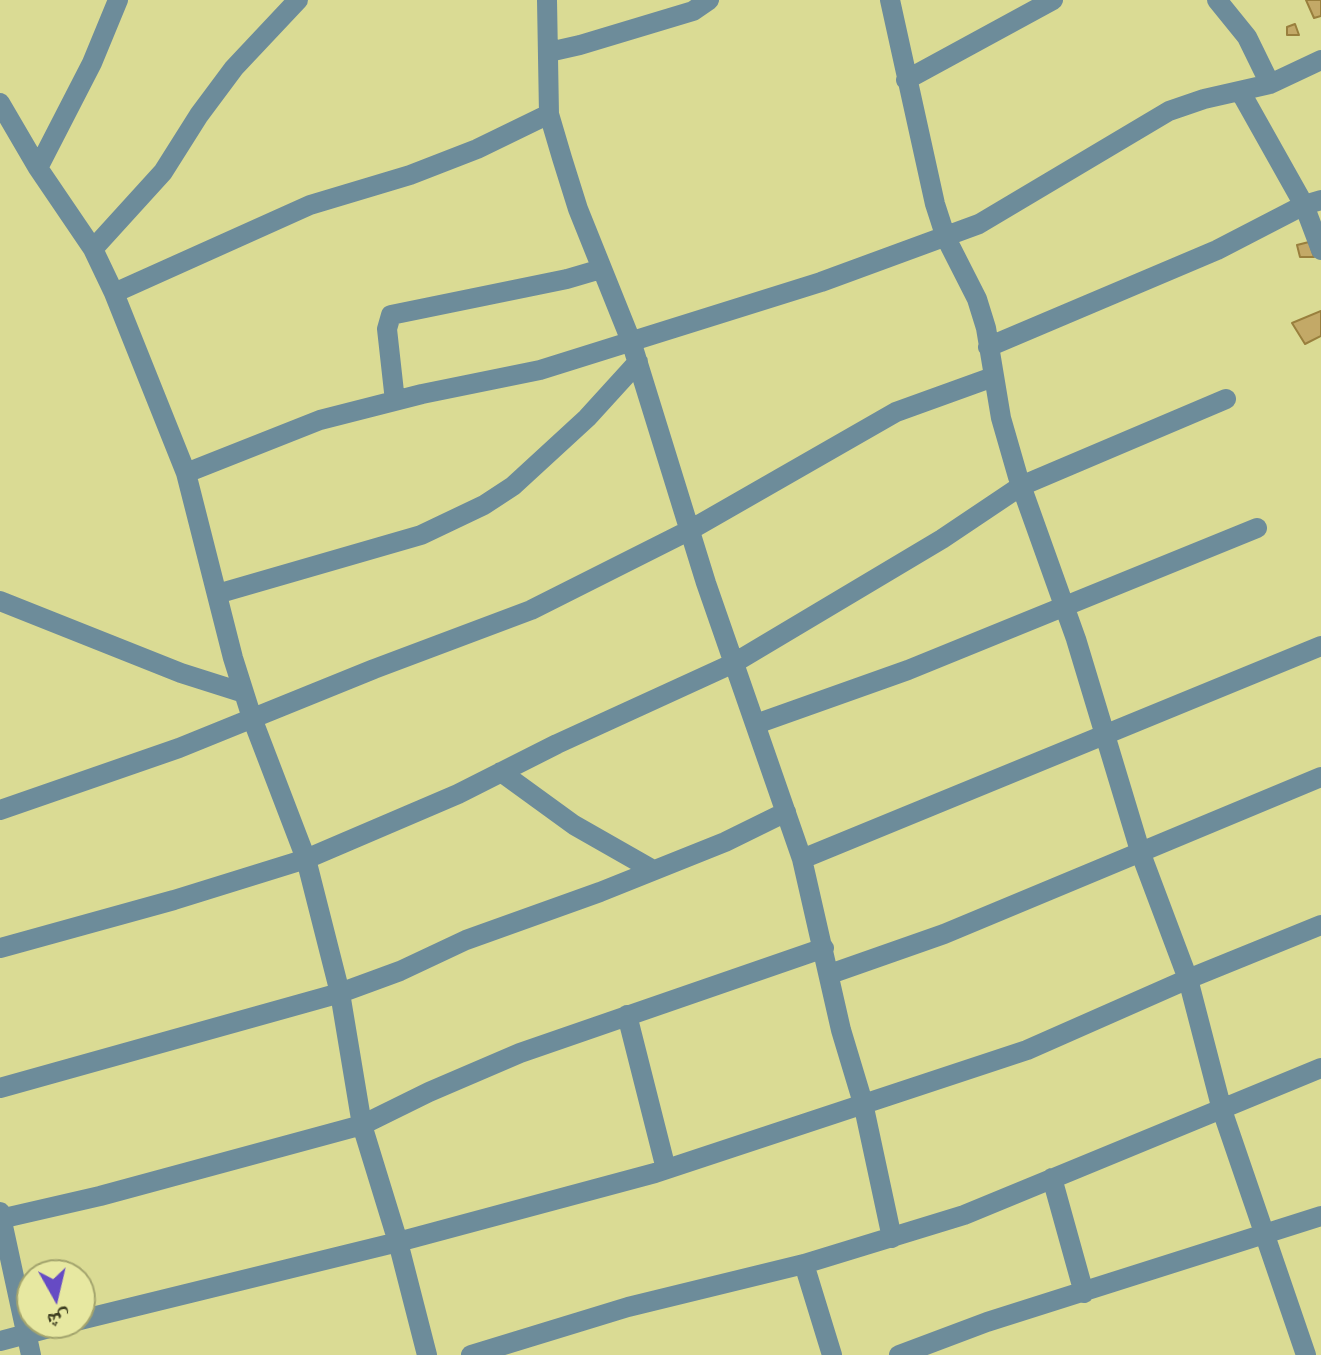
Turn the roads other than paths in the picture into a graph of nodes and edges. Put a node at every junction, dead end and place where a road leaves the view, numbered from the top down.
1 (118, 0) edge
2 (298, 0) edge
3 (547, 0) edge
4 (709, 0) edge
5 (890, 0) edge
6 (1053, 0) edge
7 (1217, 0) edge
8 (549, 52) junction
9 (1321, 60) edge
10 (906, 80) junction
11 (1270, 84) junction
12 (1240, 91) junction
13 (0, 103) edge
14 (549, 114) junction
15 (38, 168) junction
16 (1312, 202) edge
17 (946, 238) junction
18 (93, 249) junction
19 (1321, 250) edge
20 (601, 269) junction
21 (114, 293) junction
22 (631, 341) junction
23 (988, 347) junction
24 (638, 362) junction
25 (993, 377) junction
26 (1226, 399) dead end
27 (395, 401) junction
28 (186, 473) junction
29 (1021, 486) junction
30 (1257, 528) dead end
31 (690, 530) junction
32 (217, 594) junction
33 (0, 601) edge
34 (1065, 606) junction
35 (1321, 646) edge
36 (734, 663) junction
37 (244, 693) junction
38 (252, 718) junction
39 (756, 724) junction
40 (1103, 734) junction
41 (501, 772) junction
42 (1321, 777) edge
43 (0, 810) edge
44 (786, 812) junction
45 (1141, 854) junction
46 (306, 859) junction
47 (802, 859) junction
48 (653, 870) junction
49 (1321, 925) edge
50 (0, 948) edge
51 (824, 948) junction
52 (830, 974) junction
53 (1188, 979) junction
54 (340, 993) junction
55 (627, 1015) junction
56 (1321, 1068) edge
57 (0, 1088) edge
58 (863, 1103) junction
59 (1222, 1110) junction
60 (362, 1125) junction
61 (666, 1169) junction
62 (1052, 1178) junction
63 (1, 1216) edge
64 (1321, 1216) edge
65 (1266, 1235) junction
66 (892, 1238) junction
67 (398, 1242) junction
68 (804, 1264) junction
69 (16, 1292) edge
70 (1084, 1293) junction
71 (96, 1316) edge
72 (427, 1355) edge
73 (471, 1355) edge
74 (832, 1355) edge
75 (899, 1355) edge
76 (1306, 1355) edge

1 - 15 street
2 - 18 street
3 - 8 street
4 - 8 street
5 - 10 street
6 - 10 street
7 - 11 street
8 - 14 street
9 - 11 street
10 - 17 street
11 - 12 street
12 - 16 street
12 - 17 street
13 - 15 street
14 - 20 street
14 - 21 street
15 - 18 street
16 - 19 street
16 - 23 street
17 - 22 street
17 - 23 street
18 - 21 street
20 - 22 street
20 - 27 street
21 - 28 street
22 - 24 street
22 - 27 street
23 - 25 street
24 - 31 street
24 - 32 street
25 - 29 street
25 - 31 street
26 - 29 street
27 - 28 street
28 - 32 street
29 - 34 street
29 - 36 street
30 - 34 street
31 - 36 street
31 - 38 street
32 - 37 street
33 - 37 street
34 - 39 street
34 - 40 street
35 - 40 street
36 - 39 street
36 - 41 street
37 - 38 street
38 - 43 street
38 - 46 street
39 - 44 street
40 - 45 street
40 - 47 street
41 - 46 street
41 - 48 street
42 - 45 street
44 - 47 street
44 - 48 street
45 - 52 street
45 - 53 street
46 - 50 street
46 - 54 street
47 - 51 street
48 - 54 street
49 - 53 street
51 - 52 street
51 - 55 street
52 - 58 street
53 - 58 street
53 - 59 street
54 - 57 street
54 - 60 street
55 - 60 street
55 - 61 street
56 - 59 street
58 - 61 street
58 - 66 street
59 - 62 street
59 - 65 street
60 - 63 street
60 - 67 street
61 - 67 street
62 - 66 street
62 - 70 street
63 - 69 street
64 - 65 street
65 - 70 street
65 - 76 street
66 - 68 street
67 - 71 street
67 - 72 street
68 - 73 street
68 - 74 street
70 - 75 street

